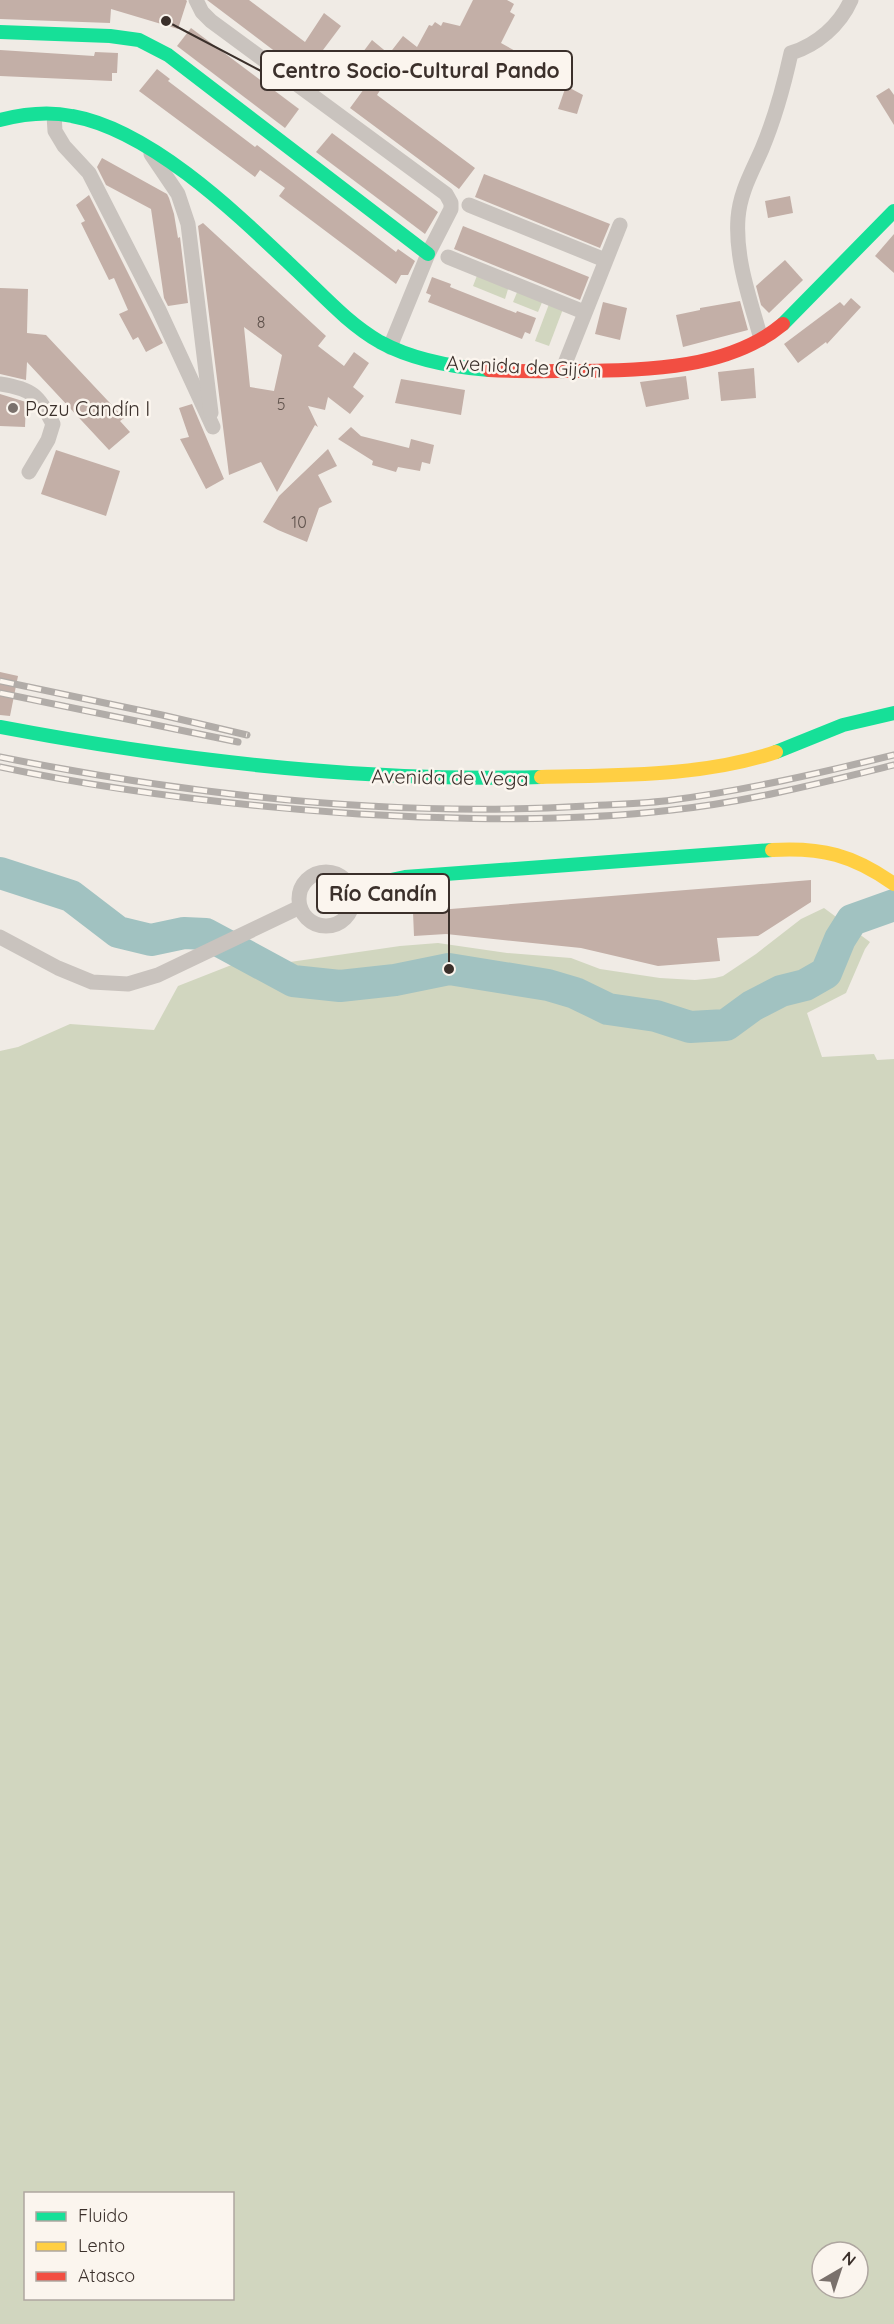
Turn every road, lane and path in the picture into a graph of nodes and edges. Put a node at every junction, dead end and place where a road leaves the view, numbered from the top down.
1 (196, 0) edge
2 (851, 0) edge
3 (0, 32) edge
4 (54, 115) junction
5 (0, 120) edge
6 (147, 148) junction
7 (469, 205) dead end
8 (894, 211) edge
9 (620, 225) dead end
10 (428, 254) junction
11 (448, 257) dead end
12 (605, 260) junction
13 (584, 312) junction
14 (761, 339) junction
15 (390, 347) junction
16 (562, 371) junction
17 (0, 384) edge
18 (29, 472) dead end
19 (894, 713) edge
20 (0, 727) edge
21 (894, 884) edge
22 (352, 892) junction
23 (300, 908) junction
24 (0, 937) edge

1 - 10 street
2 - 14 street
3 - 10 street
4 - 5 street, Avenida de Gijón
4 - 6 street, Avenida de Gijón
4 - 6 street
6 - 15 street, Avenida de Gijón
7 - 12 street
8 - 14 street, Avenida de Gijón
9 - 12 street
10 - 15 street
11 - 13 street
12 - 13 street
13 - 16 street
14 - 16 street, Avenida de Gijón
15 - 16 street, Avenida de Gijón
17 - 18 street
19 - 20 street, Avenida de Vega
21 - 22 street
22 - 23 street
22 - 23 street
23 - 24 street

